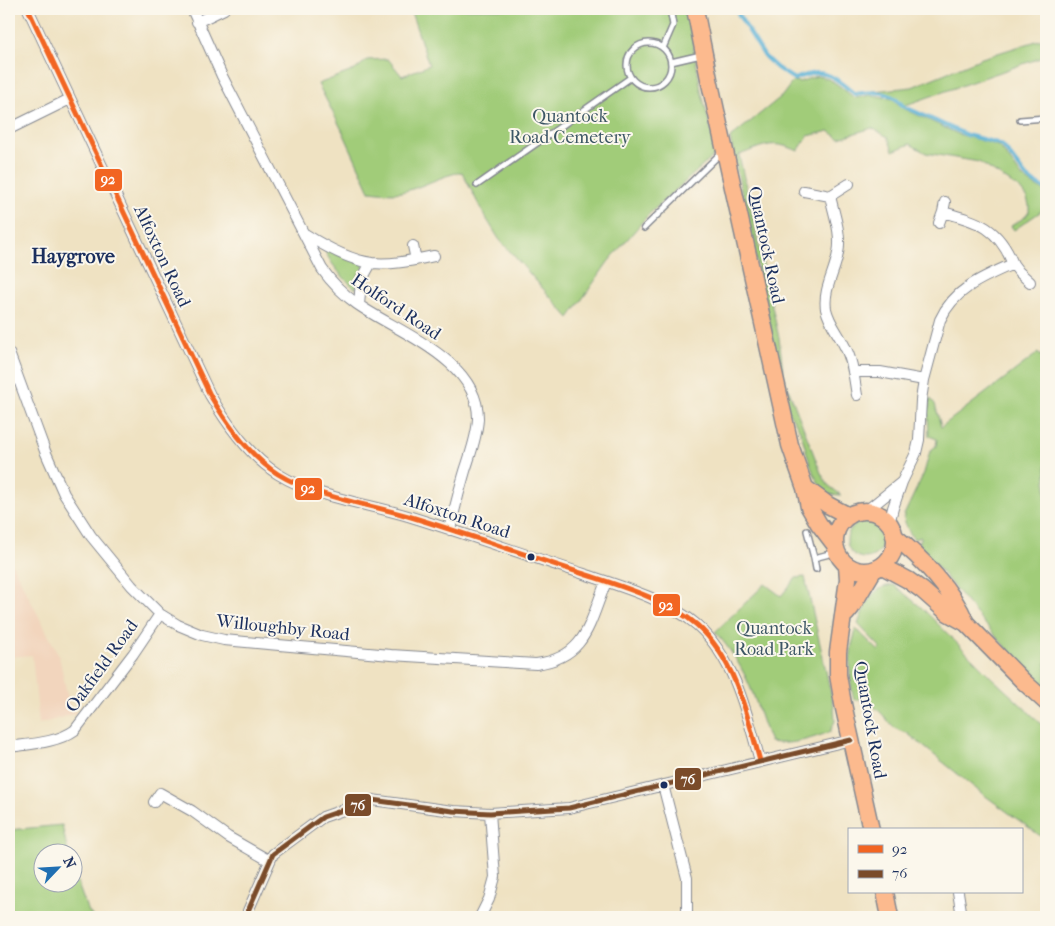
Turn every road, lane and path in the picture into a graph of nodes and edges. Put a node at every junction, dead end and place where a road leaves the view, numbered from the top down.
1 (28, 9) edge
2 (192, 9) edge
3 (224, 9) edge
4 (670, 9) edge
5 (695, 9) edge
6 (196, 22) junction
7 (663, 48) junction
8 (704, 54) junction
9 (671, 62) junction
10 (630, 78) junction
11 (70, 98) junction
12 (1046, 118) edge
13 (1020, 120) dead end
14 (9, 129) edge
15 (725, 149) junction
16 (850, 184) dead end
17 (477, 186) dead end
18 (804, 191) dead end
19 (830, 196) junction
20 (943, 212) dead end
21 (644, 228) dead end
22 (304, 233) junction
23 (413, 246) dead end
24 (434, 256) dead end
25 (416, 260) junction
26 (371, 263) junction
27 (1013, 264) junction
28 (1030, 282) dead end
29 (359, 305) junction
30 (9, 353) edge
31 (853, 372) junction
32 (924, 380) junction
33 (856, 395) dead end
34 (902, 482) junction
35 (806, 488) junction
36 (866, 511) junction
37 (849, 516) junction
38 (450, 530) junction
39 (892, 530) junction
40 (807, 531) dead end
41 (836, 548) junction
42 (814, 558) junction
43 (847, 565) junction
44 (816, 569) dead end
45 (877, 569) junction
46 (606, 582) junction
47 (160, 614) junction
48 (844, 616) junction
49 (966, 623) junction
50 (1046, 702) edge
51 (851, 740) junction
52 (9, 747) edge
53 (760, 760) junction
54 (663, 786) junction
55 (154, 802) dead end
56 (490, 813) junction
57 (871, 828) edge
58 (270, 861) junction
59 (885, 894) edge
60 (958, 894) edge
61 (248, 917) edge
62 (480, 917) edge
63 (688, 917) edge
64 (890, 917) edge
65 (962, 917) edge

1 - 11 street, Alfoxton Road
2 - 6 street, Holford Road
3 - 6 street
4 - 7 lane
5 - 8 main road, Quantock Road
6 - 22 street, Holford Road
7 - 9 lane
7 - 10 lane
8 - 9 lane
8 - 15 main road, Quantock Road
9 - 10 lane
10 - 17 lane
11 - 14 street
11 - 38 street, Alfoxton Road
12 - 13 lane
15 - 21 lane
15 - 35 main road, Quantock Road
16 - 19 street
18 - 19 street
19 - 31 street
20 - 27 street
22 - 26 street
22 - 29 street, Holford Road
23 - 25 street
24 - 25 street
25 - 26 street
26 - 29 street
27 - 28 street
27 - 32 street
29 - 38 street, Holford Road
30 - 47 street, Willoughby Road
31 - 32 street
31 - 33 street
32 - 34 street
34 - 36 street
34 - 39 street
35 - 37 main road
35 - 41 main road, Quantock Road
36 - 37 main road
36 - 39 main road
37 - 41 main road
38 - 46 street, Alfoxton Road
39 - 45 main road
39 - 49 main road
40 - 42 lane
41 - 42 lane
41 - 43 main road
42 - 44 lane
43 - 45 main road
43 - 48 main road, Quantock Road
45 - 48 main road, Quantock Road
45 - 49 main road
46 - 47 street, Willoughby Road
46 - 53 street, Alfoxton Road
47 - 52 street, Oakfield Road
48 - 51 main road, Quantock Road
49 - 50 main road
51 - 53 street
51 - 57 main road, Quantock Road
53 - 54 street
54 - 56 street
54 - 63 street
55 - 58 street
56 - 58 street
56 - 62 street
58 - 61 street
59 - 64 main road
60 - 65 street

